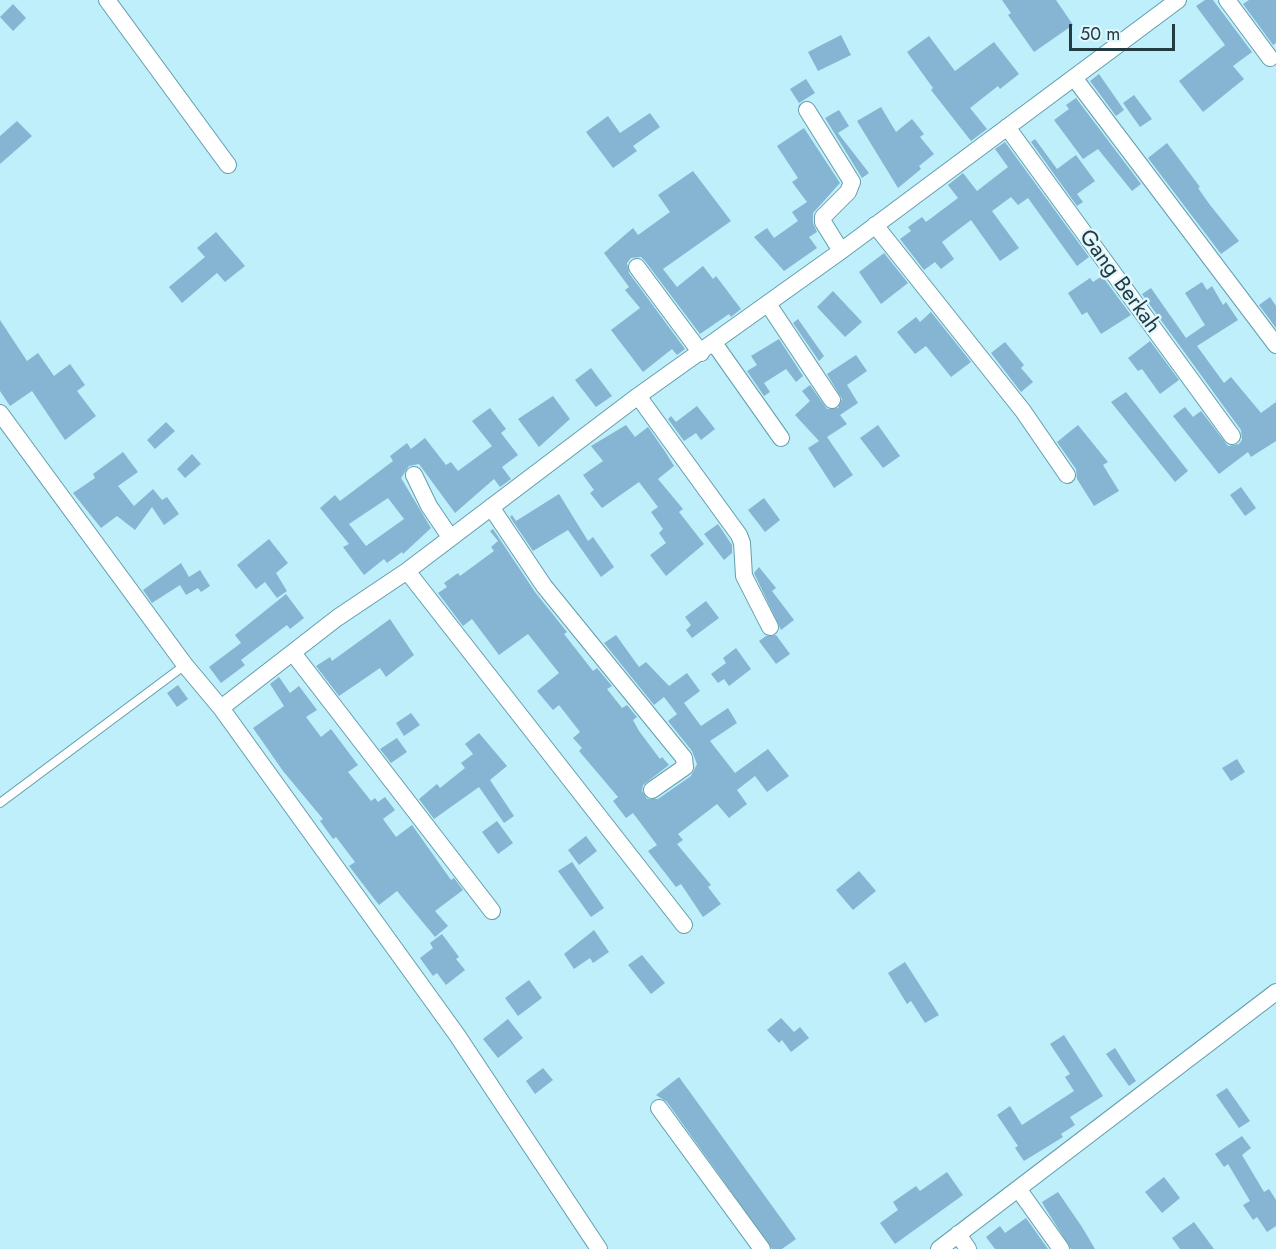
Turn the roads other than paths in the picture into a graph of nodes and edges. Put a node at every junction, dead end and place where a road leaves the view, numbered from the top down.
1 (107, 0) edge
2 (1227, 0) edge
3 (1176, 1) edge
4 (1270, 58) dead end
5 (1075, 79) junction
6 (807, 110) dead end
7 (1007, 127) junction
8 (228, 165) dead end
9 (875, 225) junction
10 (842, 251) junction
11 (637, 267) dead end
12 (768, 304) junction
13 (1276, 345) edge
14 (707, 348) junction
15 (638, 396) junction
16 (832, 400) dead end
17 (0, 413) edge
18 (1232, 436) dead end
19 (781, 438) dead end
20 (414, 475) dead end
21 (1067, 475) dead end
22 (491, 507) junction
23 (450, 537) junction
24 (407, 571) junction
25 (770, 627) dead end
26 (293, 653) junction
27 (185, 665) junction
28 (221, 708) junction
29 (652, 790) dead end
30 (0, 803) edge
31 (492, 911) dead end
32 (684, 926) dead end
33 (1276, 992) edge
34 (659, 1108) dead end
35 (1019, 1190) junction
36 (958, 1234) junction
37 (598, 1249) edge
38 (762, 1249) edge
39 (939, 1249) edge
40 (968, 1249) edge
41 (1061, 1249) edge

1 - 8 street
2 - 4 street
3 - 5 street
5 - 7 street
5 - 13 street
6 - 10 street
7 - 9 street
7 - 18 street, Gang Berkah
9 - 10 street
9 - 21 street
10 - 12 street
11 - 14 street
12 - 14 street
12 - 16 street
14 - 15 street
14 - 19 street
15 - 22 street
15 - 25 street
17 - 27 street
20 - 23 street
22 - 23 street
22 - 29 street
23 - 24 street
24 - 26 street
24 - 32 street
26 - 28 street
26 - 31 street
27 - 28 street
27 - 30 lane
28 - 37 street
33 - 35 street
34 - 38 street
35 - 36 street
35 - 41 street
36 - 39 street
36 - 40 street

